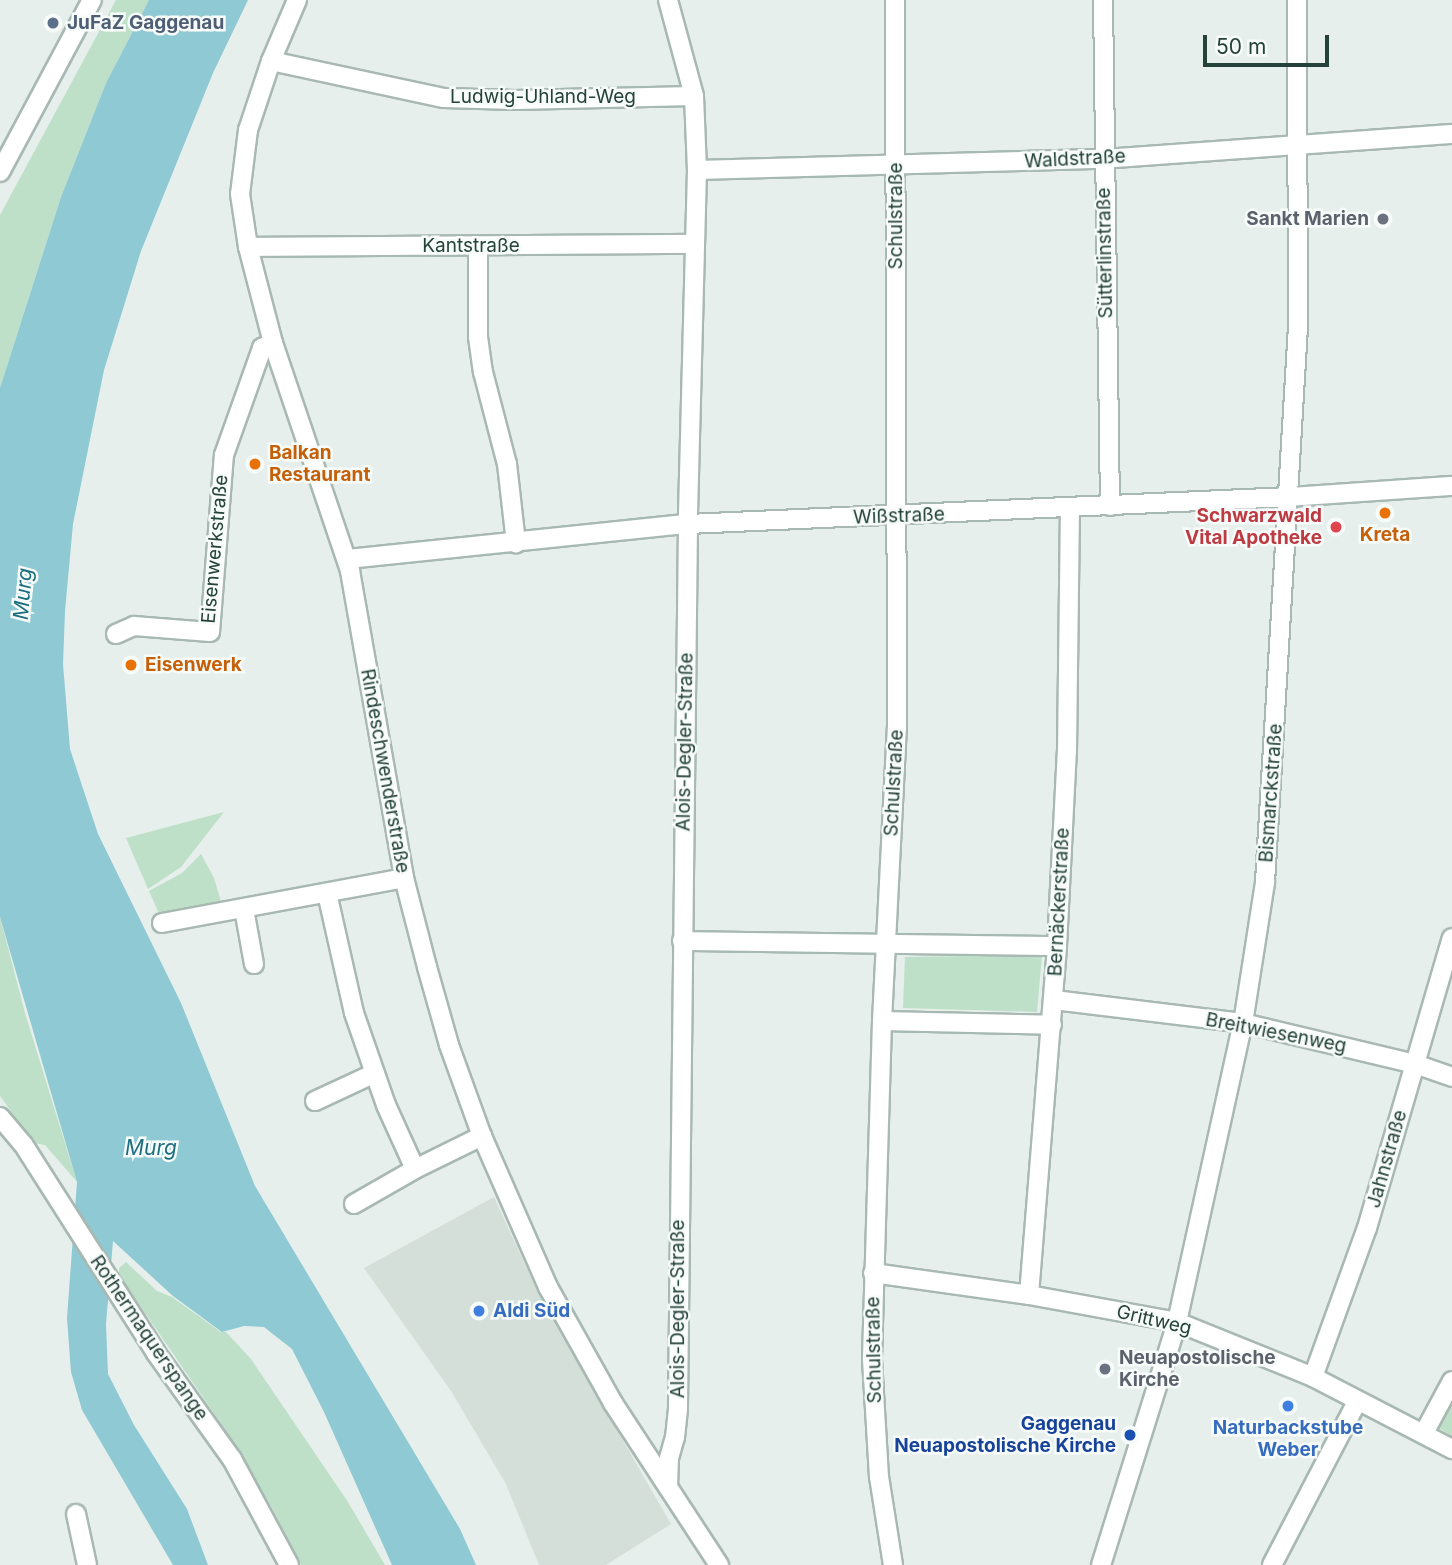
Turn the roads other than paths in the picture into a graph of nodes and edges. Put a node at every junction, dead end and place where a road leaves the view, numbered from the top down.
1 (92, 0) edge
2 (297, 0) edge
3 (667, 0) edge
4 (895, 0) edge
5 (1103, 0) edge
6 (1297, 0) edge
7 (271, 61) junction
8 (694, 96) junction
9 (1452, 134) edge
10 (1300, 144) junction
11 (1103, 159) junction
12 (896, 167) junction
13 (698, 170) junction
14 (0, 172) edge
15 (695, 244) junction
16 (478, 246) junction
17 (248, 247) junction
18 (273, 343) junction
19 (1452, 486) edge
20 (1289, 497) junction
21 (1110, 506) junction
22 (1070, 508) junction
23 (896, 516) junction
24 (688, 524) junction
25 (516, 542) junction
26 (348, 559) junction
27 (116, 634) dead end
28 (404, 878) junction
29 (327, 893) junction
30 (244, 909) junction
31 (162, 923) dead end
32 (1452, 938) edge
33 (682, 941) junction
34 (886, 944) junction
35 (1057, 946) junction
36 (254, 964) dead end
37 (1054, 1000) junction
38 (882, 1021) junction
39 (1243, 1023) junction
40 (1052, 1025) junction
41 (1415, 1064) junction
42 (375, 1073) junction
43 (1452, 1077) edge
44 (316, 1101) dead end
45 (0, 1117) edge
46 (482, 1136) junction
47 (415, 1168) junction
48 (354, 1204) dead end
49 (873, 1273) junction
50 (1029, 1295) junction
51 (1178, 1322) junction
52 (1313, 1377) junction
53 (1452, 1381) edge
54 (1357, 1402) junction
55 (1424, 1433) junction
56 (1452, 1449) edge
57 (668, 1487) junction
58 (76, 1514) dead end
59 (87, 1565) edge
60 (289, 1565) edge
61 (719, 1565) edge
62 (893, 1565) edge
63 (1101, 1565) edge
64 (1272, 1565) edge

1 - 14 street
2 - 7 street, Rindeschwenderstraße
3 - 8 street, Alois-Degler-Straße
4 - 12 street, Schulstraße
5 - 11 street, Sütterlinstraße
6 - 10 street, Bismarckstraße
7 - 8 street, Ludwig-Uhland-Weg
7 - 17 street, Rindeschwenderstraße
8 - 13 street, Alois-Degler-Straße
9 - 10 street, Waldstraße
10 - 11 street, Waldstraße
10 - 20 street, Bismarckstraße
11 - 12 street, Waldstraße
11 - 21 street, Sütterlinstraße
12 - 13 street, Waldstraße
12 - 23 street, Schulstraße
13 - 15 street, Alois-Degler-Straße
15 - 16 street, Kantstraße
15 - 24 street, Alois-Degler-Straße
16 - 17 street, Kantstraße
16 - 25 street
17 - 18 street, Rindeschwenderstraße
18 - 26 street, Rindeschwenderstraße
18 - 27 street, Eisenwerkstraße
19 - 20 street, Wißstraße
20 - 21 street, Wißstraße
20 - 39 street, Bismarckstraße
21 - 22 street, Wißstraße
22 - 23 street, Wißstraße
22 - 35 street, Bernäckerstraße
23 - 24 street, Wißstraße
23 - 34 street, Schulstraße
24 - 25 street, Wißstraße
24 - 33 street, Alois-Degler-Straße
25 - 26 street, Wißstraße
26 - 28 street, Rindeschwenderstraße
28 - 29 street
28 - 46 street, Rindeschwenderstraße
29 - 30 street
29 - 42 street
30 - 31 street
30 - 36 street
32 - 41 street, Jahnstraße
33 - 34 street
33 - 57 street, Alois-Degler-Straße
34 - 35 street
34 - 38 street, Schulstraße
35 - 37 street, Bernäckerstraße
37 - 39 street, Breitwiesenweg
37 - 40 street, Bernäckerstraße
38 - 40 street
38 - 49 street, Schulstraße
39 - 41 street, Breitwiesenweg
39 - 51 street, Bismarckstraße
40 - 50 street, Bernäckerstraße
41 - 43 street, Breitwiesenweg
41 - 52 street, Jahnstraße
42 - 44 street
42 - 47 street
45 - 60 street, Rothermaquerspange
46 - 47 street
46 - 57 street, Rindeschwenderstraße
47 - 48 street
49 - 50 street, Grittweg
49 - 62 street, Schulstraße
50 - 51 street, Grittweg
51 - 52 street, Grittweg
51 - 63 street, Bismarckstraße
52 - 54 street, Grittweg
53 - 55 street
54 - 55 street, Grittweg
54 - 64 street
55 - 56 street, Grittweg
57 - 61 street, Rindeschwenderstraße
58 - 59 street

